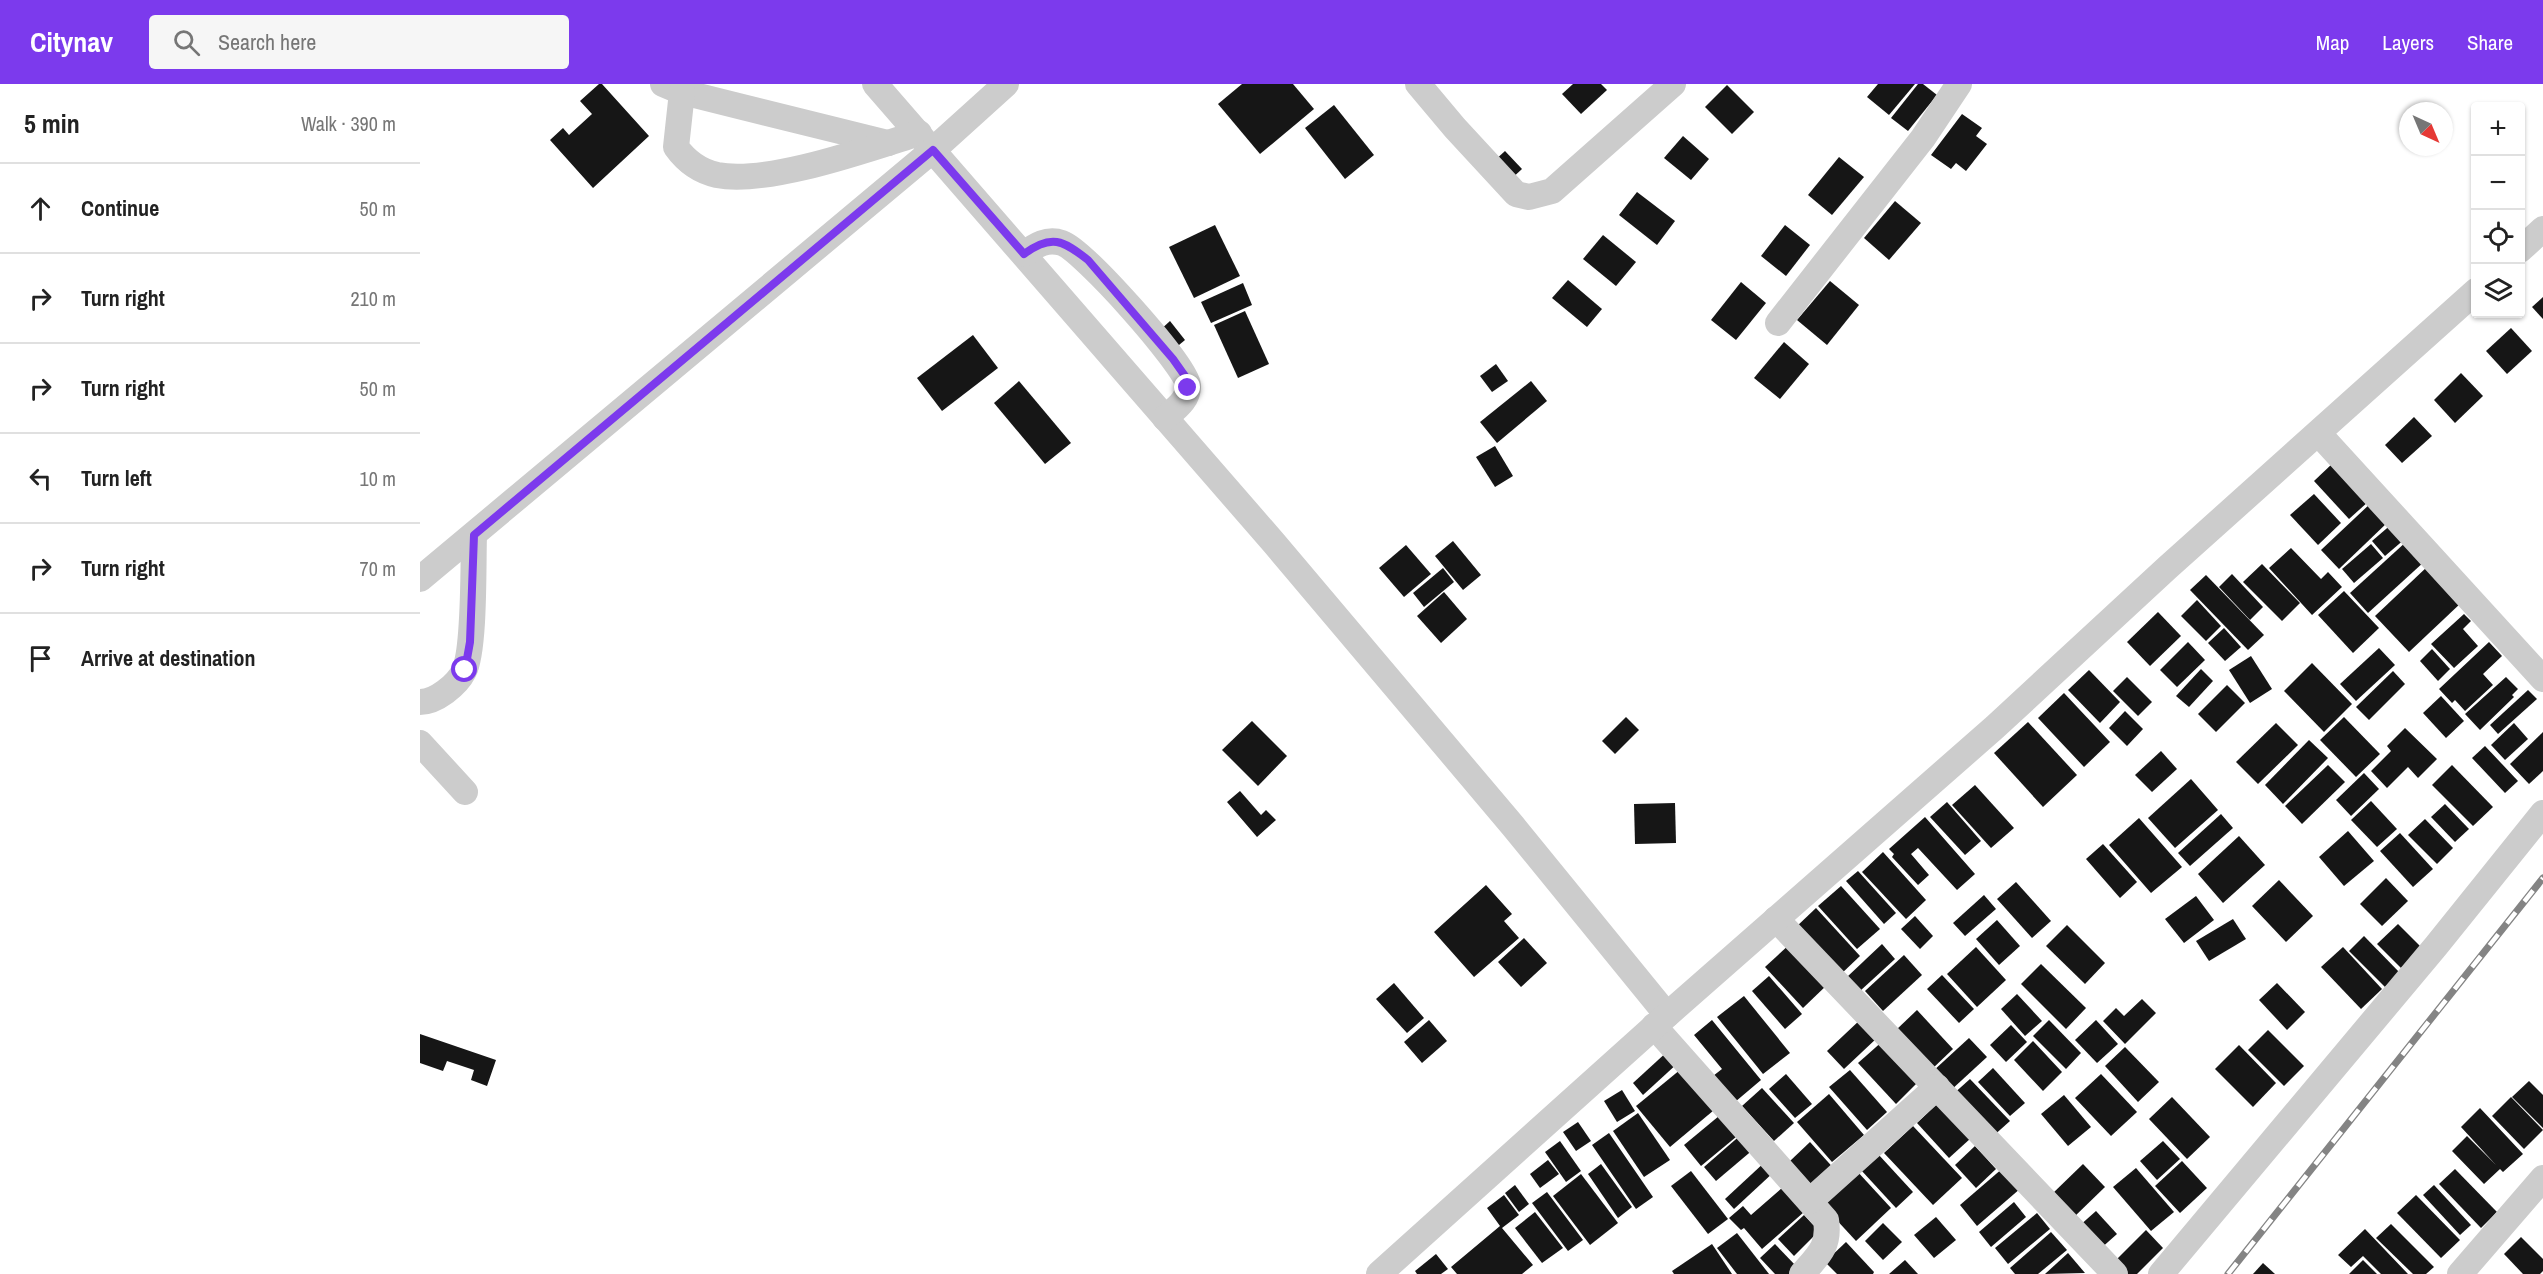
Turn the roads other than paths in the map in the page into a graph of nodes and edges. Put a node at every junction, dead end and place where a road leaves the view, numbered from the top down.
1 (875, 84) edge
2 (1006, 84) edge
3 (1418, 84) edge
4 (1673, 84) edge
5 (1959, 84) edge
6 (672, 88) edge
7 (926, 141) junction
8 (888, 143) junction
9 (2543, 229) edge
10 (2525, 245) edge
11 (1024, 254) junction
12 (2471, 295) edge
13 (1778, 323) dead end
14 (1165, 418) junction
15 (2319, 434) junction
16 (474, 535) junction
17 (420, 579) edge
18 (2543, 679) edge
19 (420, 702) edge
20 (420, 743) edge
21 (465, 792) dead end
22 (2543, 813) edge
23 (1776, 919) junction
24 (1660, 1020) junction
25 (1937, 1087) junction
26 (2543, 1178) edge
27 (1810, 1201) junction
28 (1379, 1274) edge
29 (1802, 1274) edge
30 (2115, 1274) edge
31 (2161, 1274) edge
32 (2460, 1274) edge

1 - 7 street
2 - 7 street
3 - 4 street
5 - 13 street
6 - 8 street
6 - 8 street
7 - 8 street
7 - 11 street
7 - 16 street
9 - 10 street
11 - 14 street
11 - 14 street
12 - 15 street
14 - 24 street
15 - 18 street
15 - 23 street
16 - 17 street
16 - 19 street
20 - 21 street
22 - 31 street
23 - 24 street
23 - 25 street
24 - 27 street
24 - 28 street
25 - 27 street
25 - 30 street
26 - 32 street
27 - 29 street

